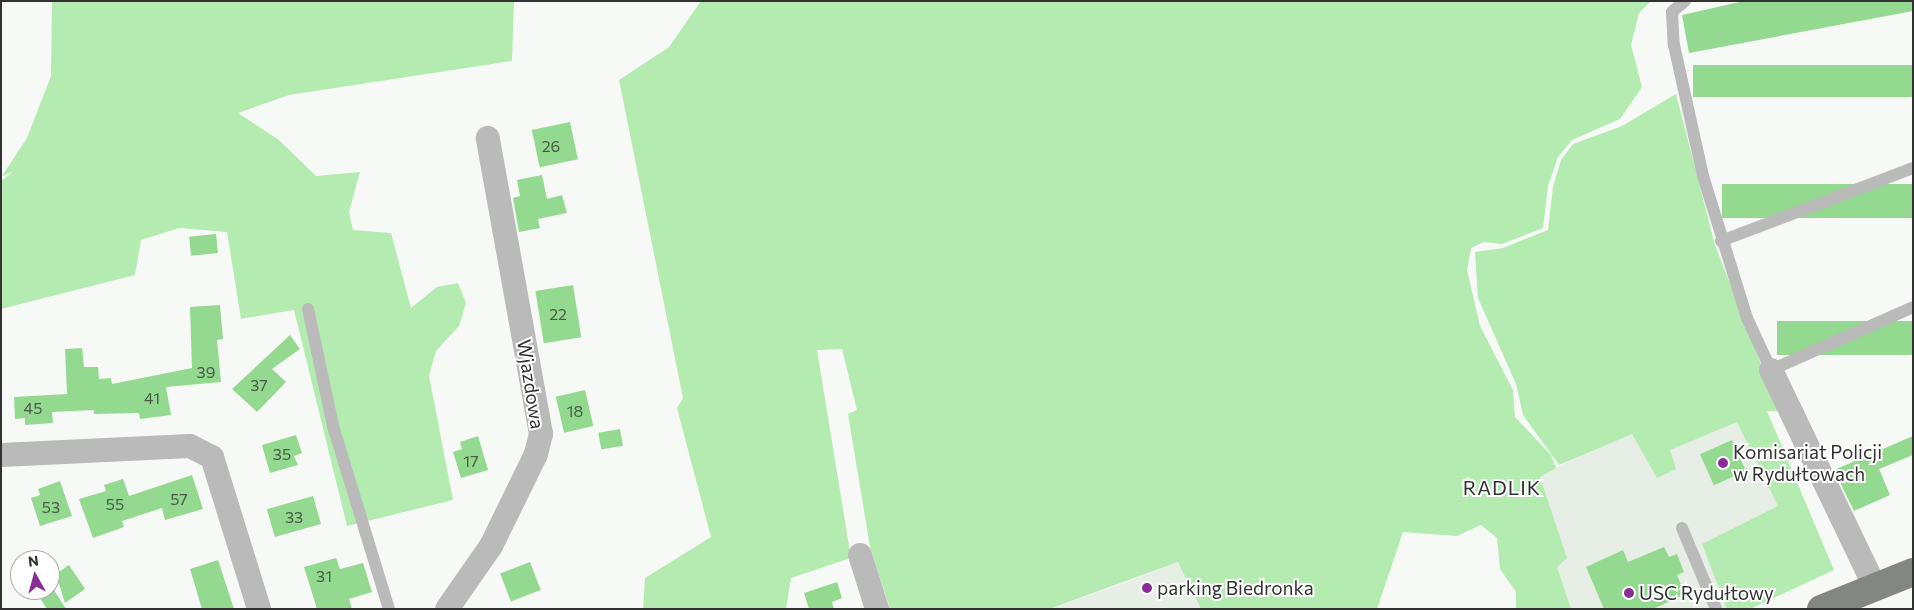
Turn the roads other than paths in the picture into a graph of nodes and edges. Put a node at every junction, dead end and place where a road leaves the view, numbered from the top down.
1 (1685, 1) edge
2 (488, 138) dead end
3 (1913, 168) edge
4 (1721, 241) junction
5 (1913, 307) edge
6 (308, 309) dead end
7 (1771, 370) junction
8 (1, 455) edge
9 (1682, 528) dead end
10 (860, 555) dead end
11 (1913, 572) edge
12 (1875, 587) junction
13 (259, 609) edge
14 (389, 609) edge
15 (447, 609) edge
16 (877, 609) edge
17 (1716, 609) edge
18 (1821, 609) edge

1 - 4 lane
2 - 15 street, Wjazdowa
3 - 4 lane
4 - 7 lane
5 - 7 lane
6 - 14 lane
7 - 12 street
8 - 13 street
9 - 17 lane
10 - 16 street
11 - 12 main road
12 - 18 main road

